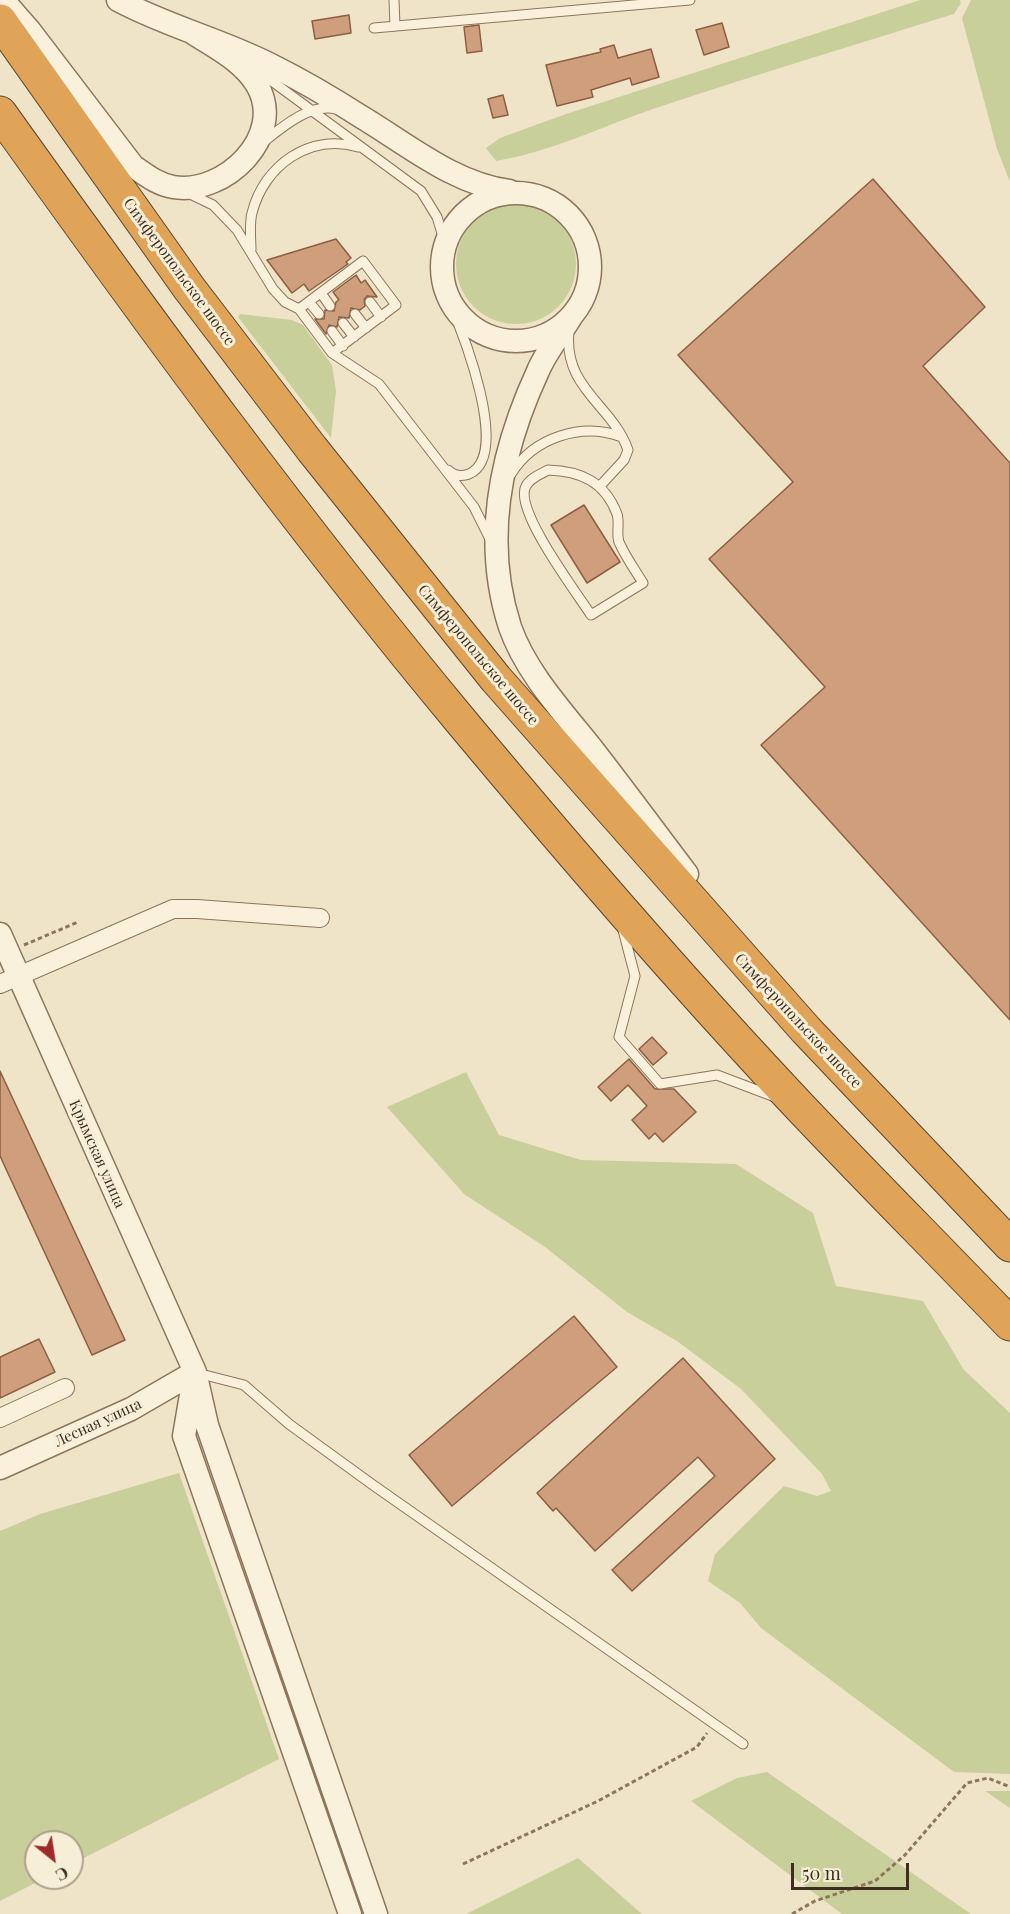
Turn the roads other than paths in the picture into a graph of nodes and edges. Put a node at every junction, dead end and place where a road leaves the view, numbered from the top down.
1 (3, 0) edge
2 (118, 0) edge
3 (394, 0) edge
4 (556, 0) edge
5 (690, 0) edge
6 (558, 11) junction
7 (0, 21) edge
8 (395, 26) junction
9 (374, 28) dead end
10 (194, 33) junction
11 (242, 65) junction
12 (311, 111) junction
13 (0, 113) edge
14 (359, 115) junction
15 (255, 149) junction
16 (366, 150) junction
17 (174, 187) junction
18 (517, 192) junction
19 (445, 243) junction
20 (252, 253) junction
21 (321, 293) junction
22 (449, 301) junction
23 (309, 302) junction
24 (370, 302) dead end
25 (330, 306) dead end
26 (299, 309) junction
27 (355, 314) dead end
28 (319, 315) dead end
29 (381, 317) junction
30 (571, 317) junction
31 (343, 323) dead end
32 (366, 328) junction
33 (332, 331) dead end
34 (354, 337) junction
35 (343, 346) junction
36 (332, 353) junction
37 (624, 438) junction
38 (444, 467) junction
39 (600, 486) junction
40 (499, 493) junction
41 (496, 552) junction
42 (607, 892) junction
43 (321, 918) dead end
44 (4, 943) edge
45 (9, 980) edge
46 (806, 1030) junction
47 (799, 1106) junction
48 (1010, 1245) edge
49 (1010, 1324) edge
50 (195, 1372) junction
51 (65, 1388) dead end
52 (0, 1419) edge
53 (0, 1468) edge
54 (743, 1744) dead end
55 (350, 1914) edge
56 (376, 1914) edge

1 - 17 street
2 - 10 street
3 - 8 lane
4 - 6 lane
5 - 6 lane
6 - 8 lane
7 - 46 highway, Симферопольское шоссе
8 - 9 lane
10 - 11 street
10 - 14 street
11 - 12 lane
11 - 15 street
12 - 14 lane
12 - 15 lane
12 - 16 lane
13 - 42 highway
14 - 18 street
15 - 17 street
16 - 19 lane
16 - 20 lane
17 - 20 lane
18 - 19 street
18 - 30 street
19 - 22 street
20 - 26 lane
21 - 23 lane
21 - 25 lane
21 - 29 lane
22 - 30 street
22 - 38 lane
23 - 26 lane
23 - 28 lane
24 - 29 lane
26 - 36 lane
27 - 32 lane
29 - 32 lane
30 - 37 lane
30 - 40 street
31 - 34 lane
32 - 34 lane
33 - 35 lane
34 - 35 lane
35 - 36 lane
36 - 38 lane
37 - 39 lane
37 - 40 lane
38 - 41 lane
39 - 39 lane
40 - 41 street
41 - 46 street
42 - 47 highway
42 - 47 lane
43 - 45 street
44 - 45 street, Крымская улица
45 - 50 street, Крымская улица
46 - 48 highway, Симферопольское шоссе
47 - 49 highway
50 - 53 street, Лесная улица
50 - 54 lane
50 - 55 street
50 - 56 street, Крымская улица
51 - 52 street

